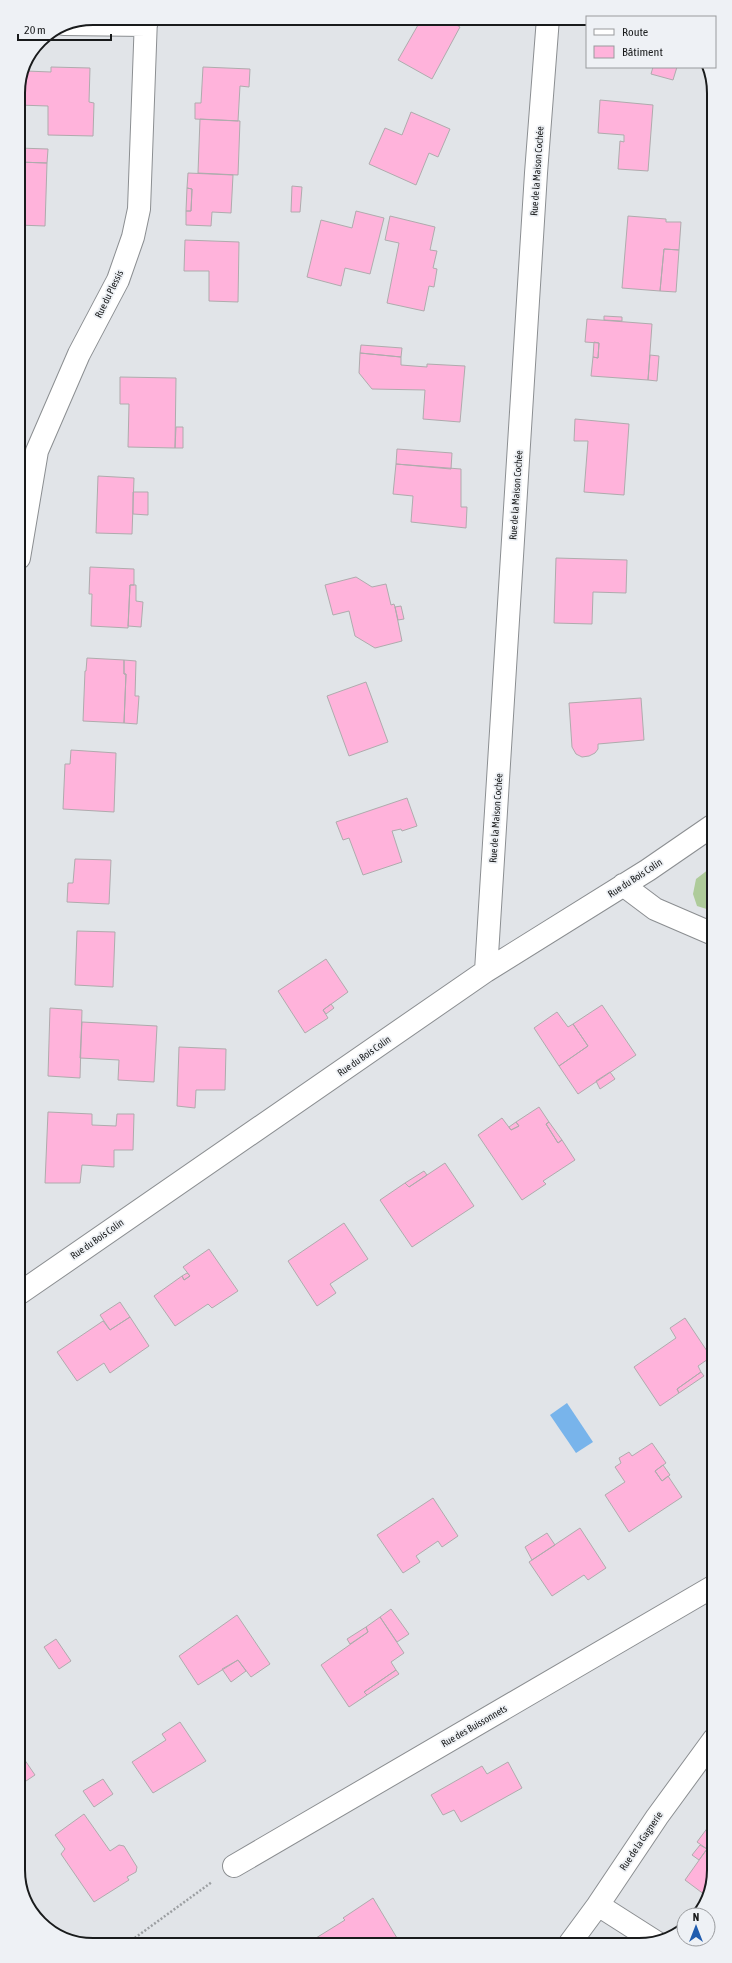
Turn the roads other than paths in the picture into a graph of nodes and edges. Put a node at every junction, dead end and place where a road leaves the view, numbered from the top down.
1 (146, 25) edge
2 (547, 25) edge
3 (25, 522) edge
4 (707, 829) edge
5 (623, 885) junction
6 (707, 931) edge
7 (486, 971) junction
8 (25, 1289) edge
9 (707, 1590) edge
10 (707, 1748) edge
11 (234, 1866) road end
12 (598, 1906) junction
13 (648, 1937) edge
14 (574, 1938) edge

1 - 3 street, Rue du Plessis
2 - 7 street, Rue de la Maison Cochée
4 - 5 street, Rue du Bois Colin
5 - 6 street
5 - 7 street, Rue du Bois Colin
7 - 8 street, Rue du Bois Colin
9 - 11 street, Rue des Buissonnets
10 - 12 street, Rue de la Gagnerie
12 - 13 street
12 - 14 street, Rue de la Gagnerie

